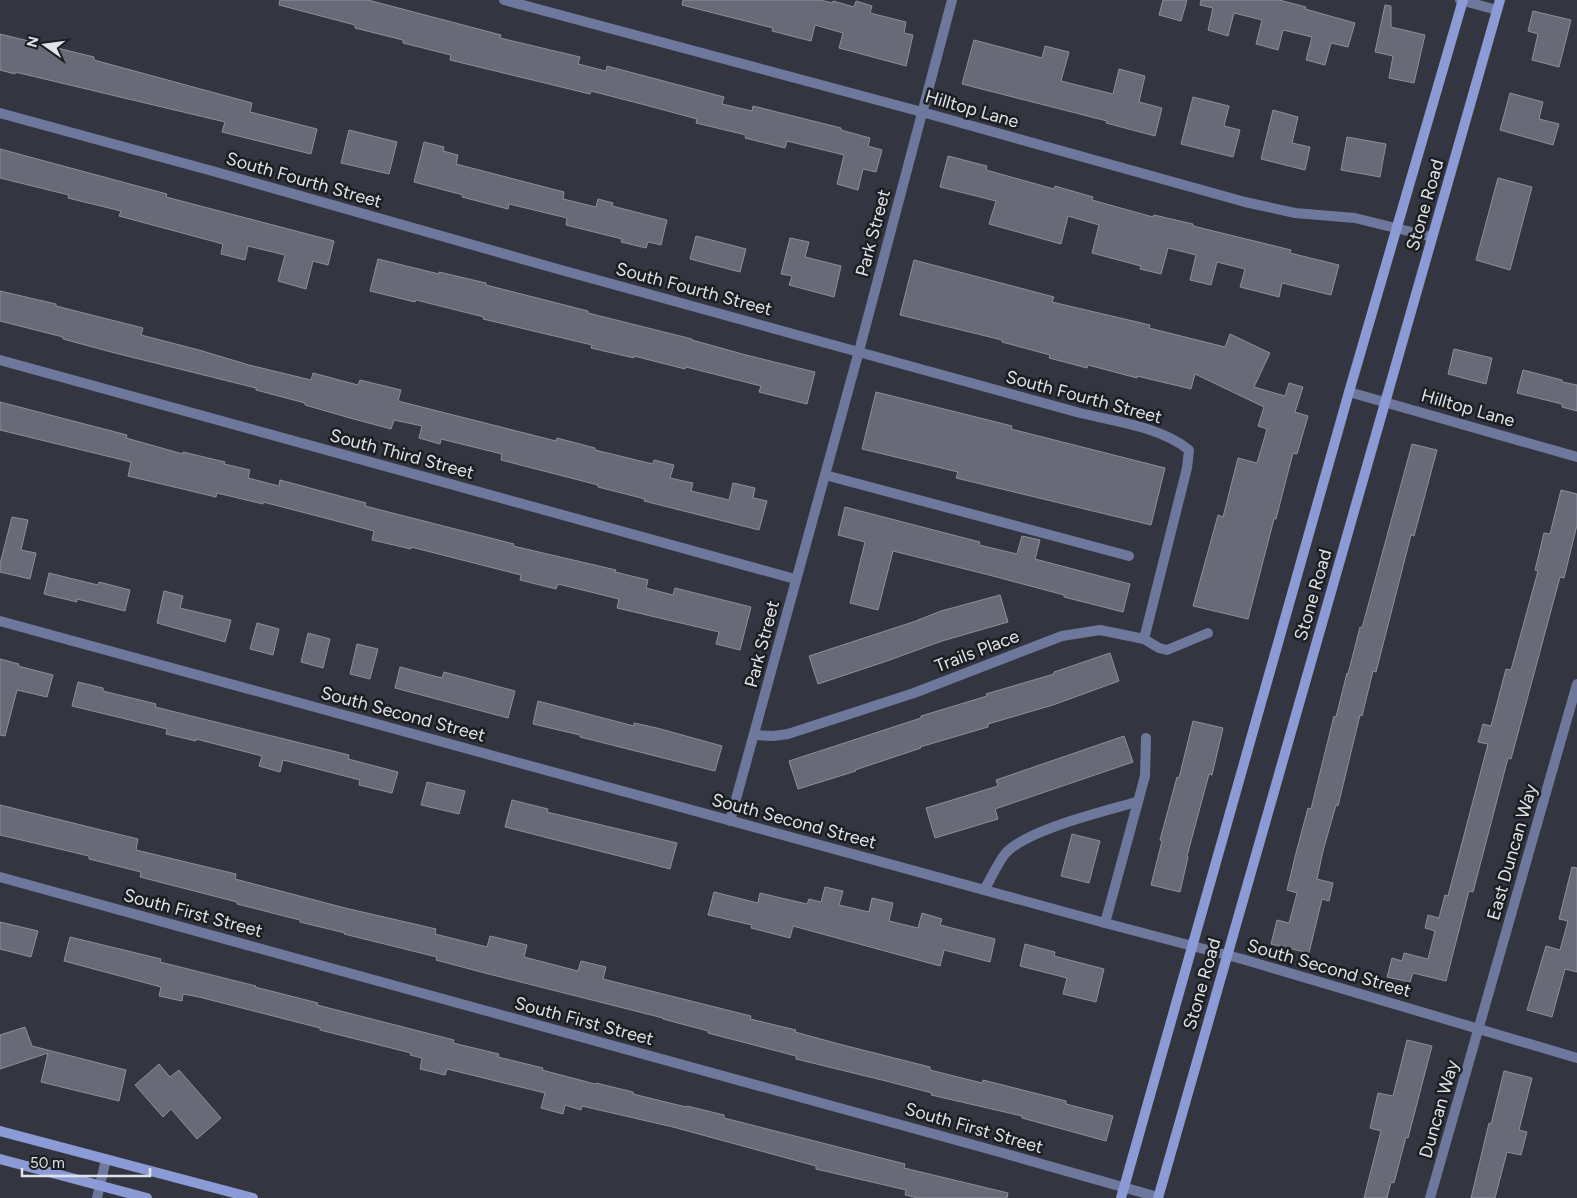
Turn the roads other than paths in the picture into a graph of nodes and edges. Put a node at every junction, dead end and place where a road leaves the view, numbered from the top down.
1 (504, 0) edge
2 (952, 0) edge
3 (1462, 0) edge
4 (1499, 5) edge
5 (922, 112) junction
6 (0, 113) edge
7 (1397, 227) junction
8 (1432, 237) junction
9 (858, 351) junction
10 (0, 360) edge
11 (1349, 392) junction
12 (1386, 402) junction
13 (1577, 457) edge
14 (824, 475) junction
15 (1129, 556) dead end
16 (795, 579) junction
17 (0, 621) edge
18 (1208, 634) dead end
19 (1144, 639) junction
20 (1577, 684) edge
21 (755, 735) junction
22 (1146, 738) dead end
23 (1136, 802) junction
24 (730, 821) junction
25 (0, 877) edge
26 (984, 890) junction
27 (1105, 923) junction
28 (1193, 946) junction
29 (1227, 955) junction
30 (1479, 1029) junction
31 (1577, 1058) edge
32 (0, 1131) edge
33 (0, 1159) edge
34 (106, 1159) junction
35 (100, 1185) junction
36 (1124, 1188) junction
37 (96, 1198) edge
38 (147, 1198) edge
39 (253, 1198) edge
40 (1121, 1198) edge
41 (1158, 1198) edge
42 (1430, 1198) edge

1 - 5 street, Hilltop Lane
2 - 5 street, Park Street
3 - 4 street
3 - 7 main road, Stone Road
4 - 8 main road, Stone Road
5 - 7 street, Hilltop Lane
5 - 9 street, Park Street
6 - 9 street, South Fourth Street
7 - 8 street, Hilltop Lane
7 - 11 main road, Stone Road
8 - 12 main road, Stone Road
9 - 14 street, Park Street
9 - 19 street, South Fourth Street
10 - 16 street, South Third Street
11 - 12 street, Hilltop Lane
11 - 28 main road, Stone Road
12 - 13 street, Hilltop Lane
12 - 29 main road, Stone Road
14 - 15 street
14 - 16 street, Park Street
16 - 21 street, Park Street
17 - 24 street, South Second Street
18 - 19 street, Trails Place
19 - 21 street, Trails Place
20 - 30 street, East Duncan Way
21 - 24 street, Park Street
22 - 23 street
23 - 26 street
23 - 27 street
24 - 26 street, South Second Street
25 - 36 street, South First Street
26 - 27 street, South Second Street
27 - 28 street, South Second Street
28 - 29 street, South Second Street
28 - 36 main road, Stone Road
29 - 30 street, South Second Street
29 - 41 main road, Stone Road
30 - 31 street, South Second Street
30 - 42 street, Duncan Way
32 - 34 main road
33 - 35 main road
34 - 35 street
34 - 39 main road
35 - 37 street
35 - 38 main road
36 - 40 main road, Stone Road
36 - 41 street, South First Street

